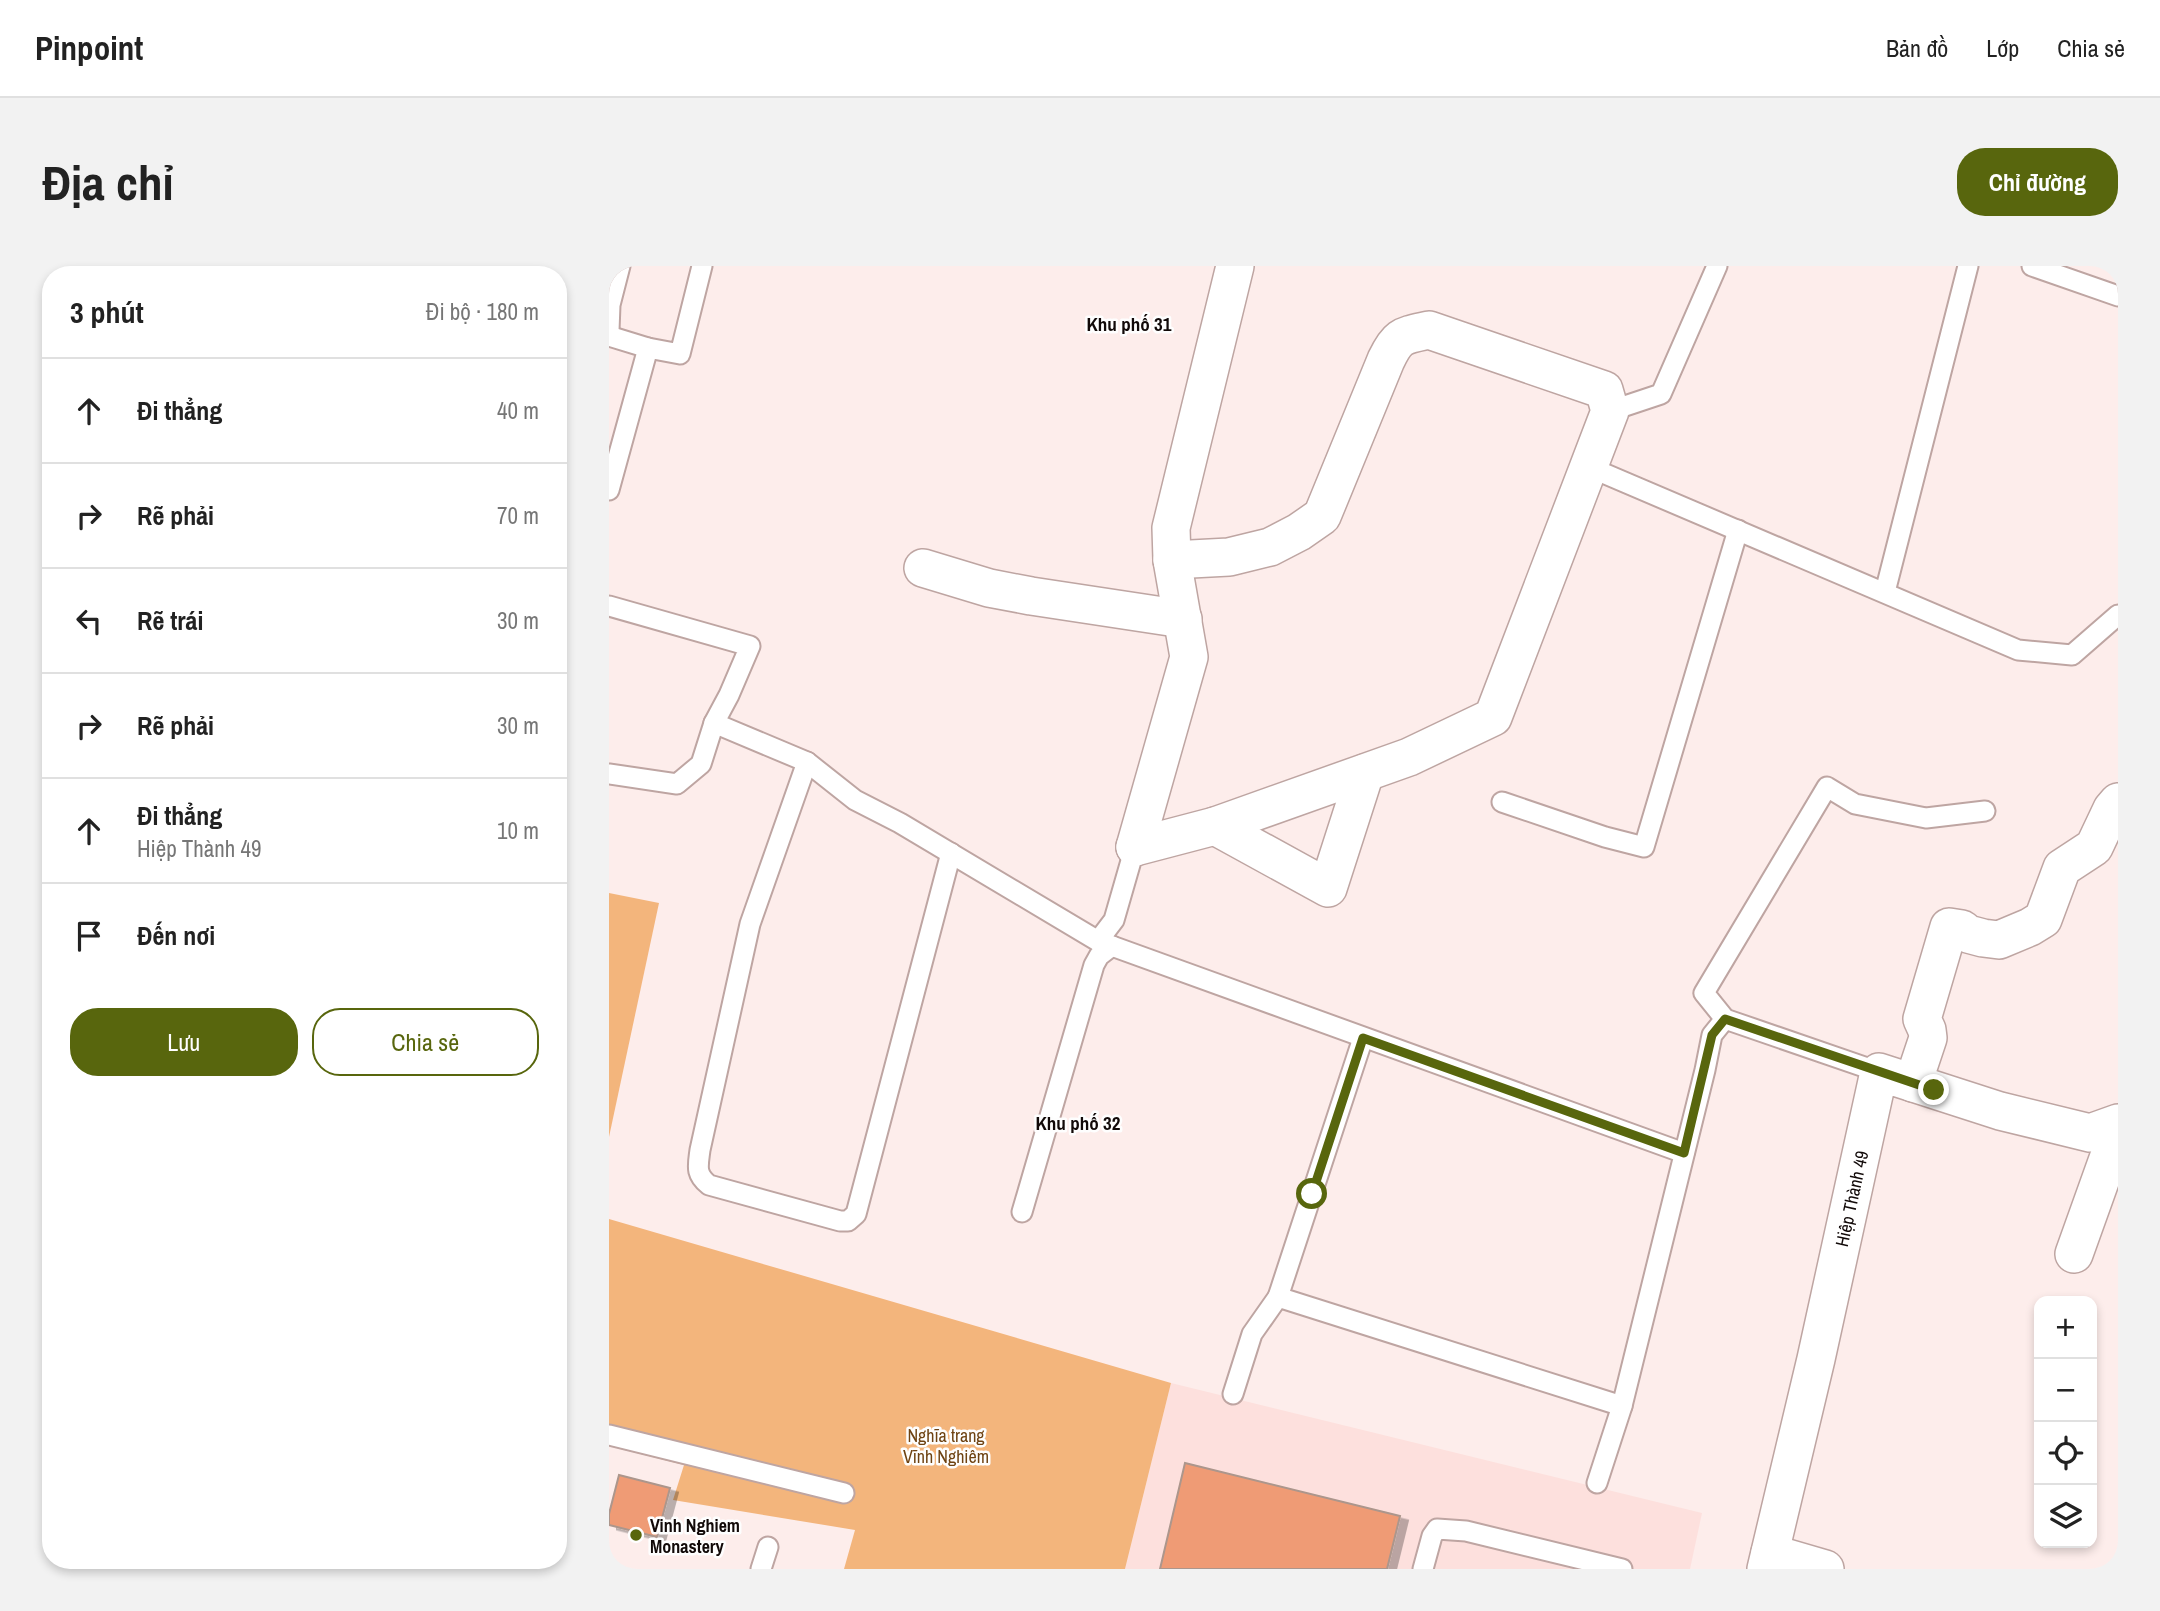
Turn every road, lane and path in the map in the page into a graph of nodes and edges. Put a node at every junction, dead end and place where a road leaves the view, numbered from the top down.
1 (620, 266) edge
2 (702, 266) edge
3 (1717, 266) edge
4 (1968, 266) edge
5 (2032, 266) edge
6 (1234, 269) edge
7 (2118, 296) edge
8 (609, 331) edge
9 (609, 336) edge
10 (648, 348) junction
11 (1610, 411) junction
12 (1589, 467) junction
13 (609, 490) edge
14 (1738, 530) junction
15 (1172, 560) junction
16 (923, 568) dead end
17 (1885, 592) junction
18 (609, 606) edge
19 (2118, 615) edge
20 (1183, 619) junction
21 (714, 723) junction
22 (807, 762) junction
23 (1365, 773) junction
24 (609, 774) edge
25 (1502, 802) dead end
26 (2118, 802) edge
27 (1985, 811) dead end
28 (1215, 826) junction
29 (1135, 847) junction
30 (951, 853) junction
31 (1105, 944) junction
32 (1725, 1019) junction
33 (1363, 1038) junction
34 (1896, 1077) junction
35 (2118, 1123) edge
36 (2118, 1131) edge
37 (1684, 1153) junction
38 (1021, 1212) dead end
39 (2074, 1254) dead end
40 (1278, 1297) junction
41 (1233, 1394) dead end
42 (1622, 1406) junction
43 (609, 1435) edge
44 (1597, 1483) dead end
45 (844, 1493) dead end
46 (768, 1547) dead end
47 (1768, 1561) edge
48 (761, 1569) edge
49 (1423, 1569) edge
50 (1622, 1569) edge
51 (1825, 1569) edge

1 - 8 lane
2 - 10 lane
3 - 11 lane
4 - 17 lane
5 - 7 lane
6 - 15 street
9 - 10 lane
10 - 13 lane
11 - 12 street
11 - 15 street
12 - 14 lane
12 - 23 street
14 - 17 lane
14 - 25 lane
15 - 20 street
16 - 20 street
17 - 19 lane
18 - 21 lane
20 - 29 street
21 - 22 lane
21 - 24 lane
22 - 30 lane
22 - 30 lane
23 - 28 street
23 - 28 street
26 - 34 street, Hiệp Thành 49
27 - 32 lane
28 - 29 street
29 - 31 lane
30 - 31 lane
31 - 33 lane
31 - 38 lane
32 - 34 lane
32 - 37 lane
33 - 37 lane
33 - 40 lane
34 - 35 street
34 - 47 street, Hiệp Thành 49
36 - 39 street
37 - 42 lane
40 - 41 lane
40 - 42 lane
42 - 44 lane
43 - 45 lane
46 - 48 lane
47 - 51 street
49 - 50 lane

